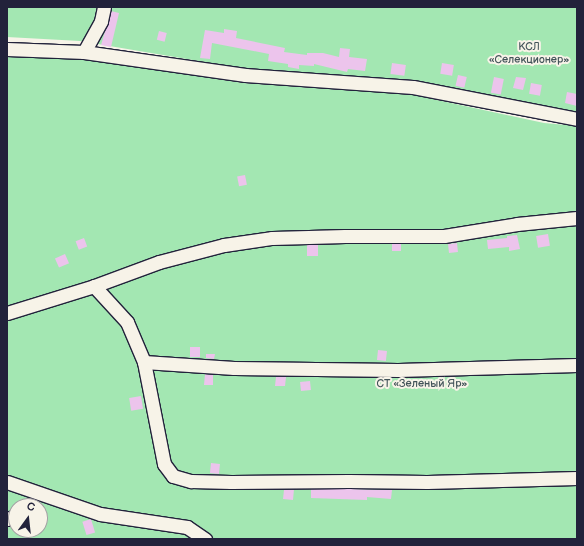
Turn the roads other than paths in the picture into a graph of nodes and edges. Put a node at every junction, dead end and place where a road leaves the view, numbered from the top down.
1 (104, 7) edge
2 (7, 49) edge
3 (84, 52) junction
4 (577, 119) edge
5 (577, 218) edge
6 (94, 286) junction
7 (7, 313) edge
8 (144, 362) junction
9 (577, 365) edge
10 (577, 478) edge
11 (7, 482) edge
12 (35, 498) edge
13 (48, 503) edge
14 (205, 539) edge

1 - 3 street
2 - 3 street
3 - 4 street
5 - 6 street
6 - 7 street
6 - 8 street
8 - 9 street
8 - 10 street
11 - 12 street
13 - 14 street

